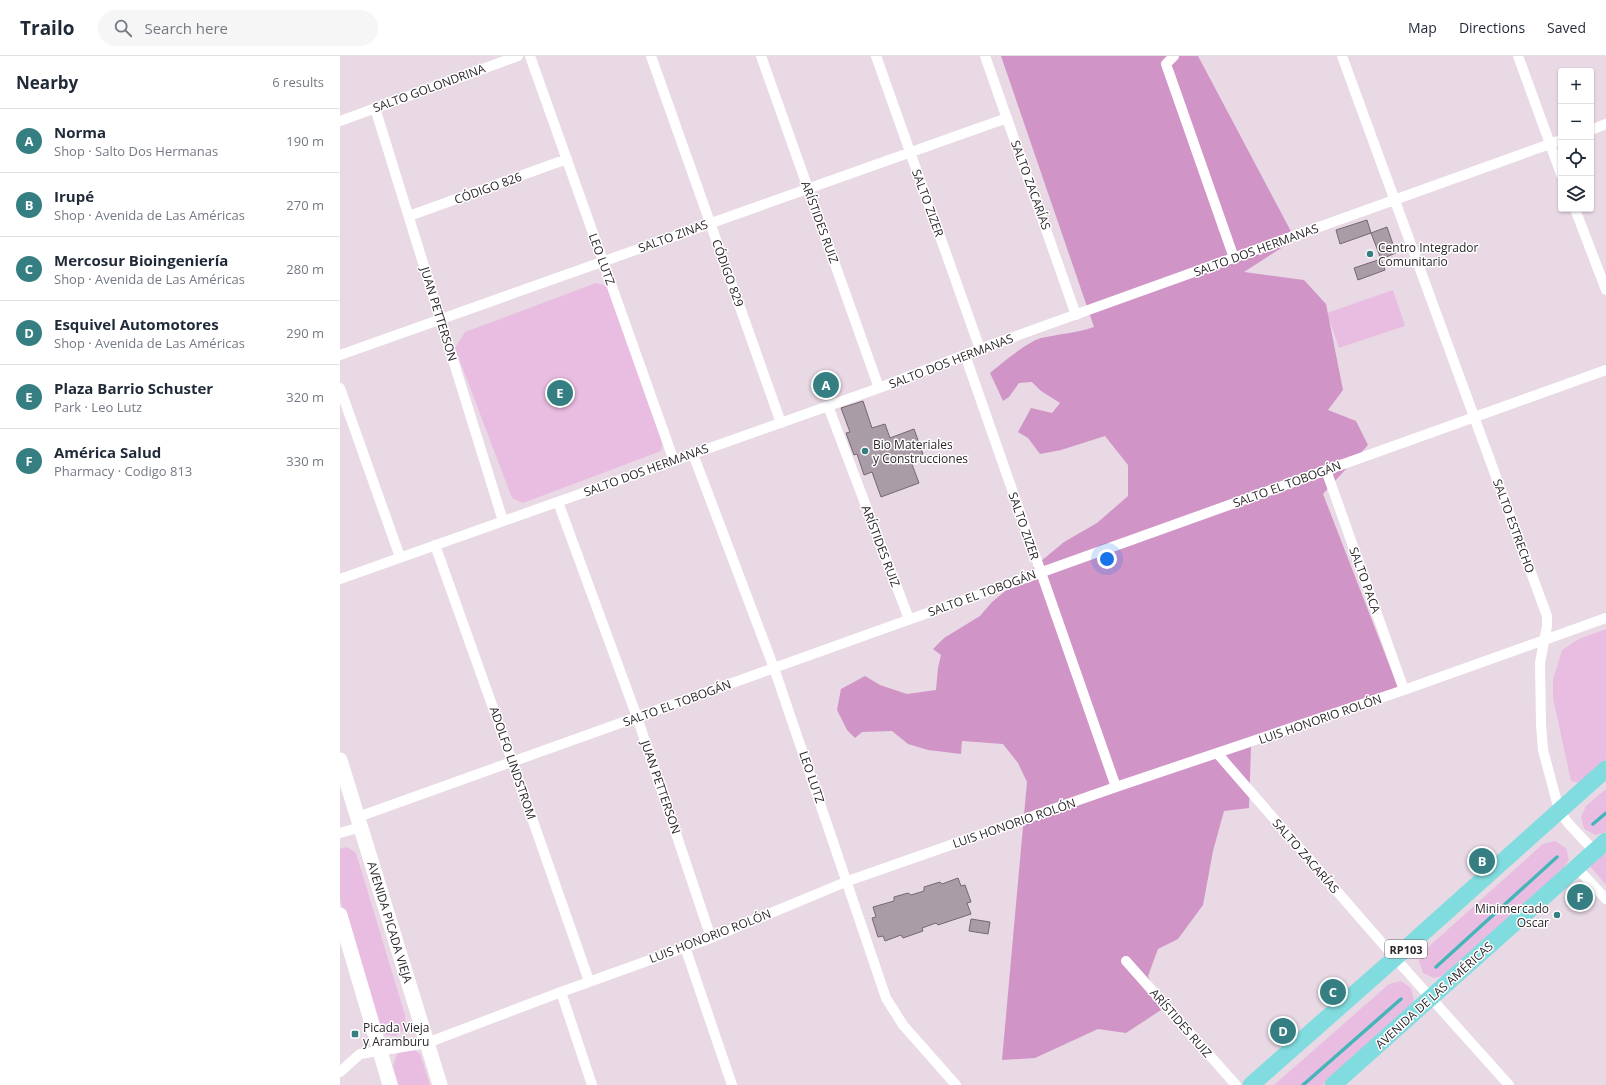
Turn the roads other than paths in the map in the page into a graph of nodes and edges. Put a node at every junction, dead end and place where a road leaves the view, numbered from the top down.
1 (518, 56) edge
2 (530, 56) edge
3 (651, 56) edge
4 (761, 56) edge
5 (876, 56) edge
6 (985, 56) edge
7 (1174, 56) edge
8 (1342, 56) edge
9 (1518, 56) edge
10 (375, 108) junction
11 (1007, 118) junction
12 (340, 121) edge
13 (1606, 124) edge
14 (1594, 129) edge
15 (1558, 141) edge
16 (1550, 144) junction
17 (910, 152) junction
18 (567, 159) junction
19 (1558, 166) edge
20 (808, 189) junction
21 (1395, 200) junction
22 (1575, 212) edge
23 (409, 216) junction
24 (710, 223) junction
25 (1234, 258) junction
26 (603, 262) junction
27 (1606, 290) edge
28 (1076, 315) junction
29 (440, 319) junction
30 (980, 349) junction
31 (340, 355) edge
32 (965, 355) junction
33 (1606, 370) edge
34 (340, 388) edge
35 (879, 388) junction
36 (828, 406) junction
37 (1474, 417) junction
38 (781, 423) junction
39 (693, 454) junction
40 (674, 461) junction
41 (1326, 470) junction
42 (558, 502) junction
43 (503, 521) junction
44 (435, 545) junction
45 (400, 558) junction
46 (1040, 572) junction
47 (340, 579) edge
48 (1606, 618) edge
49 (909, 619) junction
50 (1544, 640) junction
51 (774, 668) junction
52 (1404, 690) junction
53 (637, 717) junction
54 (1217, 754) junction
55 (340, 760) edge
56 (512, 761) junction
57 (1606, 769) edge
58 (1116, 787) junction
59 (1559, 810) junction
60 (360, 822) junction
61 (340, 833) edge
62 (1600, 846) edge
63 (1577, 868) junction
64 (848, 881) junction
65 (1606, 900) edge
66 (340, 915) edge
67 (711, 938) junction
68 (685, 947) junction
69 (1395, 958) junction
70 (1126, 961) dead end
71 (589, 981) junction
72 (561, 992) junction
73 (1431, 998) junction
74 (427, 1043) junction
75 (380, 1052) junction
76 (340, 1072) edge
77 (953, 1081) edge
78 (390, 1085) edge
79 (440, 1085) edge
80 (592, 1085) edge
81 (732, 1085) edge
82 (942, 1085) edge
83 (1236, 1085) edge
84 (1251, 1085) edge
85 (1333, 1085) edge
86 (1509, 1085) edge

1 - 10 street, SALTO GOLONDRINA
2 - 18 street, LEO LUTZ
3 - 24 street, CÓDIGO 829
4 - 20 street, ARÍSTIDES RUIZ
5 - 17 street, SALTO ZIZER
6 - 11 street, SALTO ZACARÍAS
7 - 25 street
8 - 21 street, SALTO ESTRECHO
9 - 16 street
10 - 12 street, SALTO GOLONDRINA
10 - 23 street, JUAN PETTERSON
11 - 17 street, SALTO ZINAS
11 - 28 street, SALTO ZACARÍAS
13 - 14 street
15 - 16 street, SALTO DOS HERMANAS
16 - 19 street
16 - 21 street, SALTO DOS HERMANAS
17 - 20 street, SALTO ZINAS
17 - 30 street, SALTO ZIZER
18 - 23 street, CÓDIGO 826
18 - 26 street, LEO LUTZ
20 - 24 street, SALTO ZINAS
20 - 35 street, ARÍSTIDES RUIZ
21 - 25 street, SALTO DOS HERMANAS
21 - 37 street, SALTO ESTRECHO
22 - 27 street
23 - 29 street, JUAN PETTERSON
24 - 26 street, SALTO ZINAS
24 - 38 street, CÓDIGO 829
25 - 28 street, SALTO DOS HERMANAS
26 - 29 street, SALTO ZINAS
26 - 40 street, LEO LUTZ
28 - 30 street, SALTO DOS HERMANAS
29 - 31 street, SALTO ZINAS
29 - 43 street, JUAN PETTERSON
30 - 32 street, SALTO DOS HERMANAS
32 - 35 street, SALTO DOS HERMANAS
32 - 46 street, SALTO ZIZER
33 - 37 street, SALTO EL TOBOGÁN
34 - 45 street
35 - 36 street, SALTO DOS HERMANAS
36 - 38 street, SALTO DOS HERMANAS
36 - 49 street, ARÍSTIDES RUIZ
37 - 41 street, SALTO EL TOBOGÁN
37 - 50 street, SALTO ESTRECHO
38 - 39 street, SALTO DOS HERMANAS
39 - 40 street, SALTO DOS HERMANAS
39 - 51 street, LEO LUTZ
40 - 42 street, SALTO DOS HERMANAS
41 - 46 street, SALTO EL TOBOGÁN
41 - 52 street, SALTO PACA
42 - 43 street, SALTO DOS HERMANAS
42 - 53 street, JUAN PETTERSON
43 - 44 street, SALTO DOS HERMANAS
44 - 45 street, SALTO DOS HERMANAS
44 - 56 street, ADOLFO LINDSTROM
45 - 47 street, SALTO DOS HERMANAS
46 - 49 street, SALTO EL TOBOGÁN
46 - 58 street, SALTO ZIZER
48 - 50 street, LUIS HONORIO ROLÓN
49 - 51 street, SALTO EL TOBOGÁN
50 - 52 street, LUIS HONORIO ROLÓN
50 - 59 street, SALTO ESTRECHO
51 - 53 street, SALTO EL TOBOGÁN
51 - 64 street, LEO LUTZ
52 - 54 street, LUIS HONORIO ROLÓN
53 - 56 street, SALTO EL TOBOGÁN
53 - 67 street, JUAN PETTERSON
54 - 58 street, LUIS HONORIO ROLÓN
54 - 69 street, SALTO ZACARÍAS
55 - 60 street, AVENIDA PICADA VIEJA
56 - 60 street, SALTO EL TOBOGÁN
56 - 71 street, ADOLFO LINDSTROM
57 - 59 main road, RP103
58 - 64 street, LUIS HONORIO ROLÓN
59 - 62 street, SALTO ESTRECHO
59 - 69 main road, RP103
60 - 61 street, SALTO EL TOBOGÁN
60 - 74 street, AVENIDA PICADA VIEJA
62 - 63 main road, AVENIDA DE LAS AMÉRICAS
63 - 65 street
63 - 73 main road, AVENIDA DE LAS AMÉRICAS
64 - 67 street, LUIS HONORIO ROLÓN
64 - 77 street, LEO LUTZ
66 - 75 street
67 - 68 street, LUIS HONORIO ROLÓN
68 - 71 street, LUIS HONORIO ROLÓN
68 - 81 street
69 - 73 street, SALTO ZACARÍAS
69 - 84 main road, RP103
70 - 83 street, ARÍSTIDES RUIZ
71 - 72 street, LUIS HONORIO ROLÓN
72 - 74 street, LUIS HONORIO ROLÓN
72 - 80 street
73 - 85 main road, AVENIDA DE LAS AMÉRICAS
73 - 86 street, SALTO ZACARÍAS
74 - 75 street, LUIS HONORIO ROLÓN
74 - 79 street, AVENIDA PICADA VIEJA
75 - 76 street, LUIS HONORIO ROLÓN
75 - 78 street
77 - 82 street

